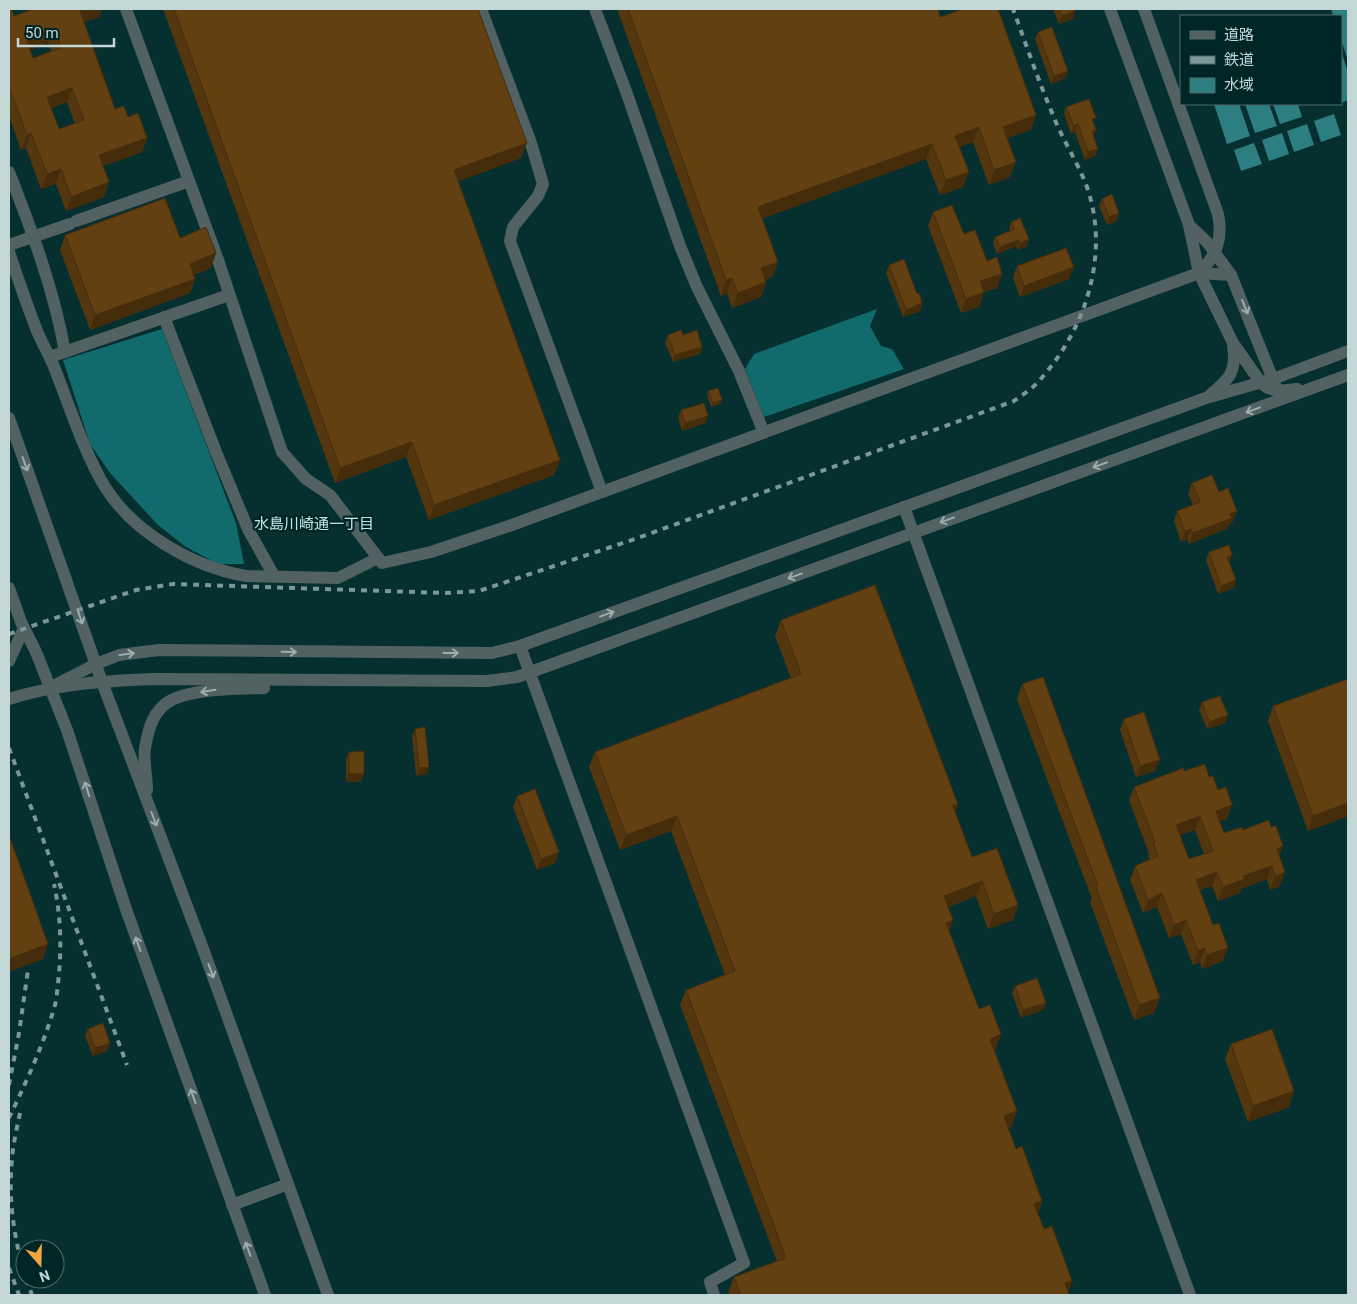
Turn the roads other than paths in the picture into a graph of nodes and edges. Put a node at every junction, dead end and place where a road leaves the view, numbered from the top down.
1 (126, 9) edge
2 (482, 9) edge
3 (595, 9) edge
4 (1110, 9) edge
5 (1144, 9) edge
6 (9, 172) edge
7 (189, 181) junction
8 (1188, 225) junction
9 (34, 236) junction
10 (9, 245) edge
11 (9, 252) edge
12 (1215, 252) junction
13 (1199, 274) junction
14 (1232, 275) junction
15 (229, 294) junction
16 (164, 317) junction
17 (1233, 343) junction
18 (1348, 351) edge
19 (65, 352) junction
20 (50, 357) junction
21 (1348, 375) edge
22 (1273, 388) junction
23 (1206, 398) junction
24 (9, 418) edge
25 (764, 432) junction
26 (602, 492) junction
27 (904, 507) junction
28 (913, 533) junction
29 (378, 558) junction
30 (274, 576) junction
31 (9, 588) edge
32 (24, 628) junction
33 (520, 646) junction
34 (9, 661) edge
35 (96, 664) junction
36 (530, 673) junction
37 (343, 680) junction
38 (102, 682) junction
39 (50, 688) junction
40 (9, 700) edge
41 (147, 800) junction
42 (288, 1184) junction
43 (232, 1205) junction
44 (265, 1295) edge
45 (328, 1295) edge
46 (714, 1295) edge
47 (1190, 1295) edge

1 - 7 lane
2 - 26 lane
3 - 25 lane
4 - 8 lane
5 - 12 lane
6 - 9 lane
7 - 9 lane
7 - 15 lane
8 - 12 lane
8 - 13 lane
9 - 10 lane
9 - 19 lane
11 - 20 lane
12 - 13 lane
12 - 14 lane
13 - 14 lane
13 - 17 lane
13 - 25 lane
14 -> 22 lane
15 - 16 lane
15 - 29 lane
16 - 19 lane
16 - 30 lane
17 - 22 lane
17 - 23 lane
18 - 22 lane
19 - 20 lane
20 - 30 lane
21 - 22 lane
22 - 23 lane
22 -> 28 lane
23 - 27 lane
24 -> 35 lane
25 - 26 lane
26 - 29 lane
27 - 28 lane
33 -> 27 lane
28 -> 36 lane
28 - 47 lane
29 - 30 lane
31 - 32 lane
32 - 34 lane
32 - 39 lane
35 -> 33 lane
33 - 36 lane
35 - 38 lane
35 - 39 lane
36 - 37 lane
36 - 46 lane
37 - 38 lane
37 -> 41 lane
38 - 39 lane
38 - 41 lane
39 - 40 lane
43 -> 39 lane
41 -> 42 lane
42 - 43 lane
42 - 45 lane
44 -> 43 lane

